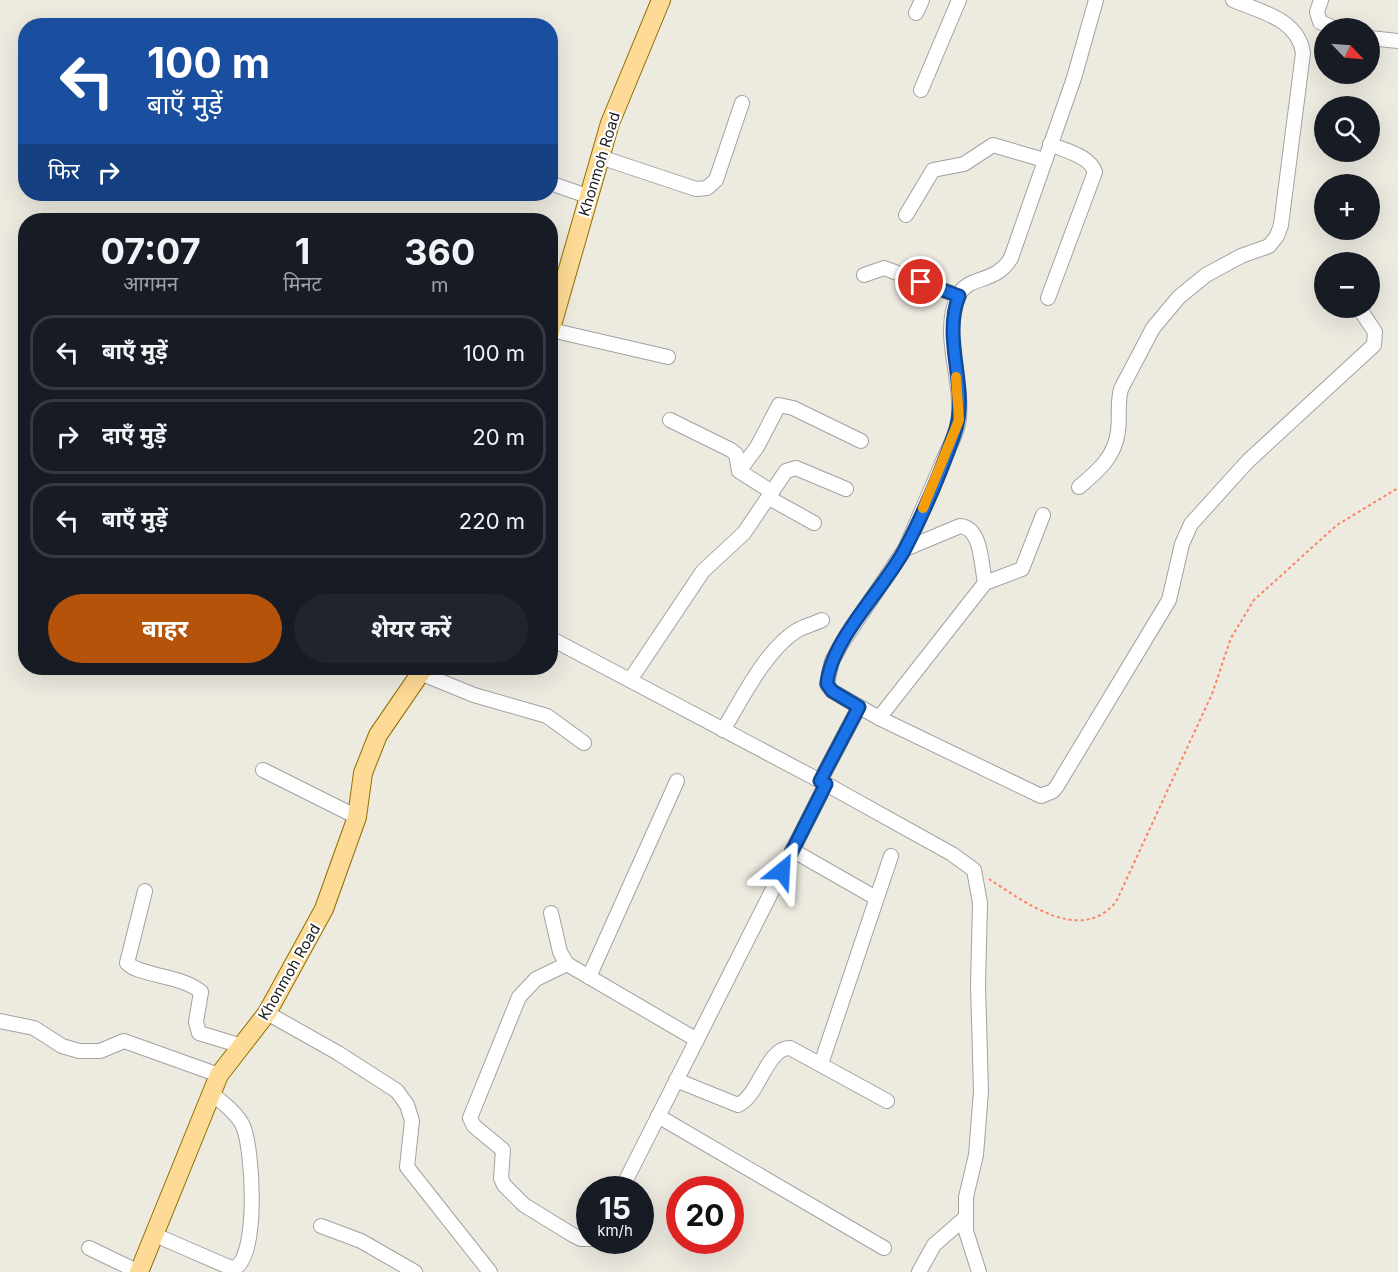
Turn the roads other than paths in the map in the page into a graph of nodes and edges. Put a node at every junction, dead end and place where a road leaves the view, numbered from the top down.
1 (661, 0) edge
2 (959, 0) edge
3 (1096, 0) edge
4 (1233, 0) edge
5 (1321, 0) edge
6 (1319, 18) edge
7 (1380, 39) edge
8 (1398, 41) edge
9 (921, 90) dead end
10 (742, 103) dead end
11 (1050, 144) junction
12 (600, 157) junction
13 (1044, 160) junction
14 (558, 186) edge
15 (590, 197) junction
16 (906, 215) dead end
17 (864, 275) dead end
18 (959, 296) junction
19 (1048, 298) dead end
20 (558, 307) edge
21 (1366, 318) edge
22 (558, 333) edge
23 (668, 357) dead end
24 (670, 420) dead end
25 (861, 441) dead end
26 (739, 471) junction
27 (1079, 487) dead end
28 (846, 489) dead end
29 (770, 495) junction
30 (1043, 515) dead end
31 (814, 523) dead end
32 (905, 549) junction
33 (985, 583) junction
34 (822, 620) dead end
35 (558, 642) edge
36 (419, 675) edge
37 (433, 675) edge
38 (630, 680) junction
39 (859, 707) junction
40 (879, 718) junction
41 (723, 730) junction
42 (584, 743) dead end
43 (263, 770) dead end
44 (677, 781) dead end
45 (823, 782) junction
46 (357, 817) junction
47 (792, 850) junction
48 (891, 856) dead end
49 (145, 891) dead end
50 (876, 898) junction
51 (551, 913) dead end
52 (567, 964) junction
53 (589, 977) junction
54 (267, 1013) junction
55 (0, 1021) edge
56 (697, 1040) junction
57 (242, 1046) junction
58 (821, 1064) junction
59 (219, 1074) junction
60 (676, 1080) junction
61 (211, 1093) junction
62 (887, 1101) dead end
63 (658, 1116) junction
64 (628, 1176) edge
65 (966, 1217) junction
66 (321, 1226) dead end
67 (155, 1235) junction
68 (576, 1236) edge
69 (89, 1248) dead end
70 (884, 1248) dead end
71 (139, 1272) edge
72 (415, 1272) edge
73 (490, 1272) edge
74 (919, 1272) edge
75 (980, 1272) edge

1 - 12 main road, Khonmoh Road
2 - 9 street
3 - 11 street
4 - 27 street
5 - 6 street
7 - 8 street
10 - 12 street
11 - 13 street
11 - 19 street
12 - 15 main road, Khonmoh Road
13 - 16 street
13 - 18 street
14 - 15 street
15 - 20 main road, Khonmoh Road
17 - 18 street
18 - 32 street
21 - 40 street
22 - 23 street
24 - 26 street
25 - 26 street
26 - 29 street
28 - 29 street
29 - 31 street
29 - 38 street
30 - 33 street
32 - 33 street
32 - 39 street
33 - 40 street
34 - 41 street
35 - 38 street
36 - 46 main road, Khonmoh Road
37 - 42 street
38 - 41 street
39 - 40 street
39 - 45 street
41 - 45 street
43 - 46 street
44 - 53 street
45 - 47 street
45 - 65 street
46 - 54 main road, Khonmoh Road
47 - 50 street
47 - 56 street
48 - 50 street
49 - 57 street
50 - 58 street
51 - 52 street
52 - 53 street
52 - 68 street
53 - 56 street
54 - 57 main road, Khonmoh Road
54 - 73 street
55 - 59 street
56 - 60 street
57 - 59 main road, Khonmoh Road
58 - 60 street
58 - 62 street
59 - 61 main road, Khonmoh Road
60 - 63 street
61 - 67 main road, Khonmoh Road
61 - 67 street
63 - 64 street
63 - 70 street
65 - 74 street
65 - 75 street
66 - 72 street
67 - 71 main road, Khonmoh Road
69 - 71 street

